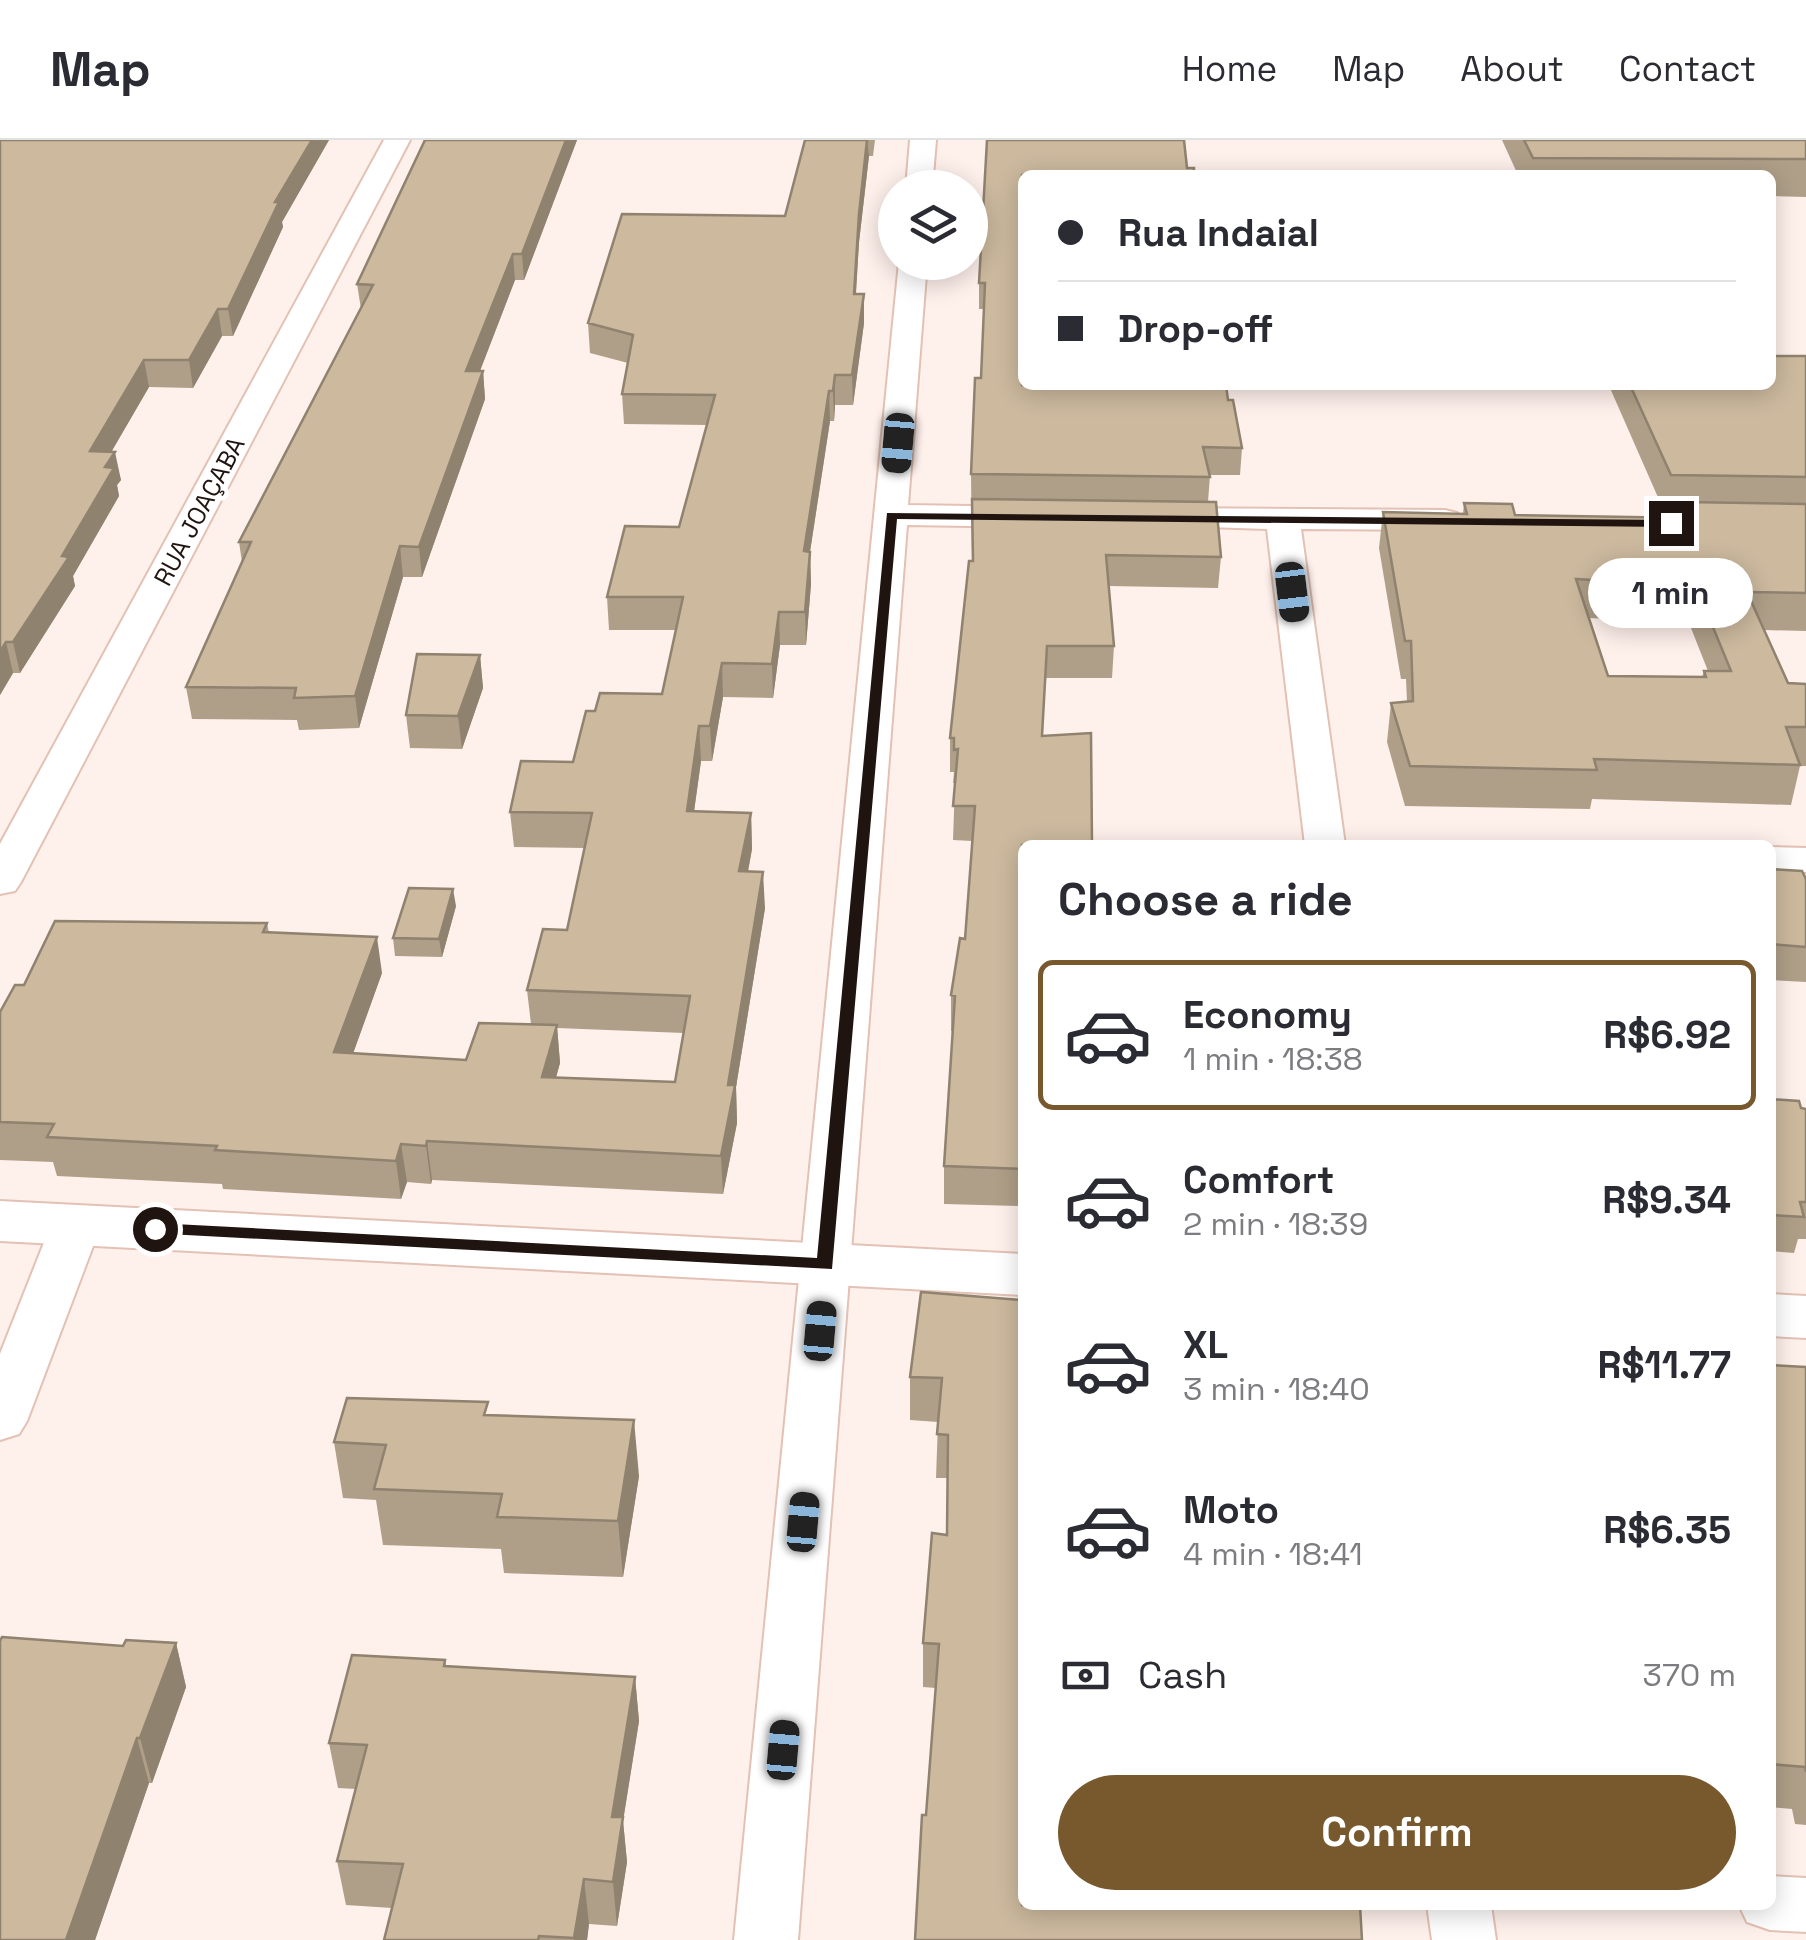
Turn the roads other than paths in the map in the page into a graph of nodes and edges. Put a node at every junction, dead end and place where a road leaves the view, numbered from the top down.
1 (397, 140) edge
2 (923, 140) edge
3 (920, 170) edge
4 (912, 280) edge
5 (892, 515) junction
6 (1068, 517) edge
7 (1126, 518) edge
8 (1283, 520) junction
9 (1468, 520) edge
10 (1324, 840) edge
11 (1776, 859) edge
12 (1806, 860) edge
13 (0, 882) edge
14 (0, 1221) edge
15 (76, 1225) junction
16 (825, 1265) junction
17 (1018, 1275) edge
18 (1776, 1315) edge
19 (1806, 1317) edge
20 (0, 1421) edge
21 (1776, 1903) edge
22 (1806, 1905) edge
23 (1460, 1910) edge
24 (766, 1940) edge
25 (1464, 1940) edge

1 - 13 street, RUA JOAÇABA
2 - 3 street
4 - 5 street
5 - 6 street
5 - 16 street
7 - 8 street
8 - 9 street
8 - 10 street
11 - 12 street
14 - 15 street
15 - 16 street
15 - 20 street
16 - 17 street
16 - 24 street
18 - 19 street
21 - 22 street
23 - 25 street

